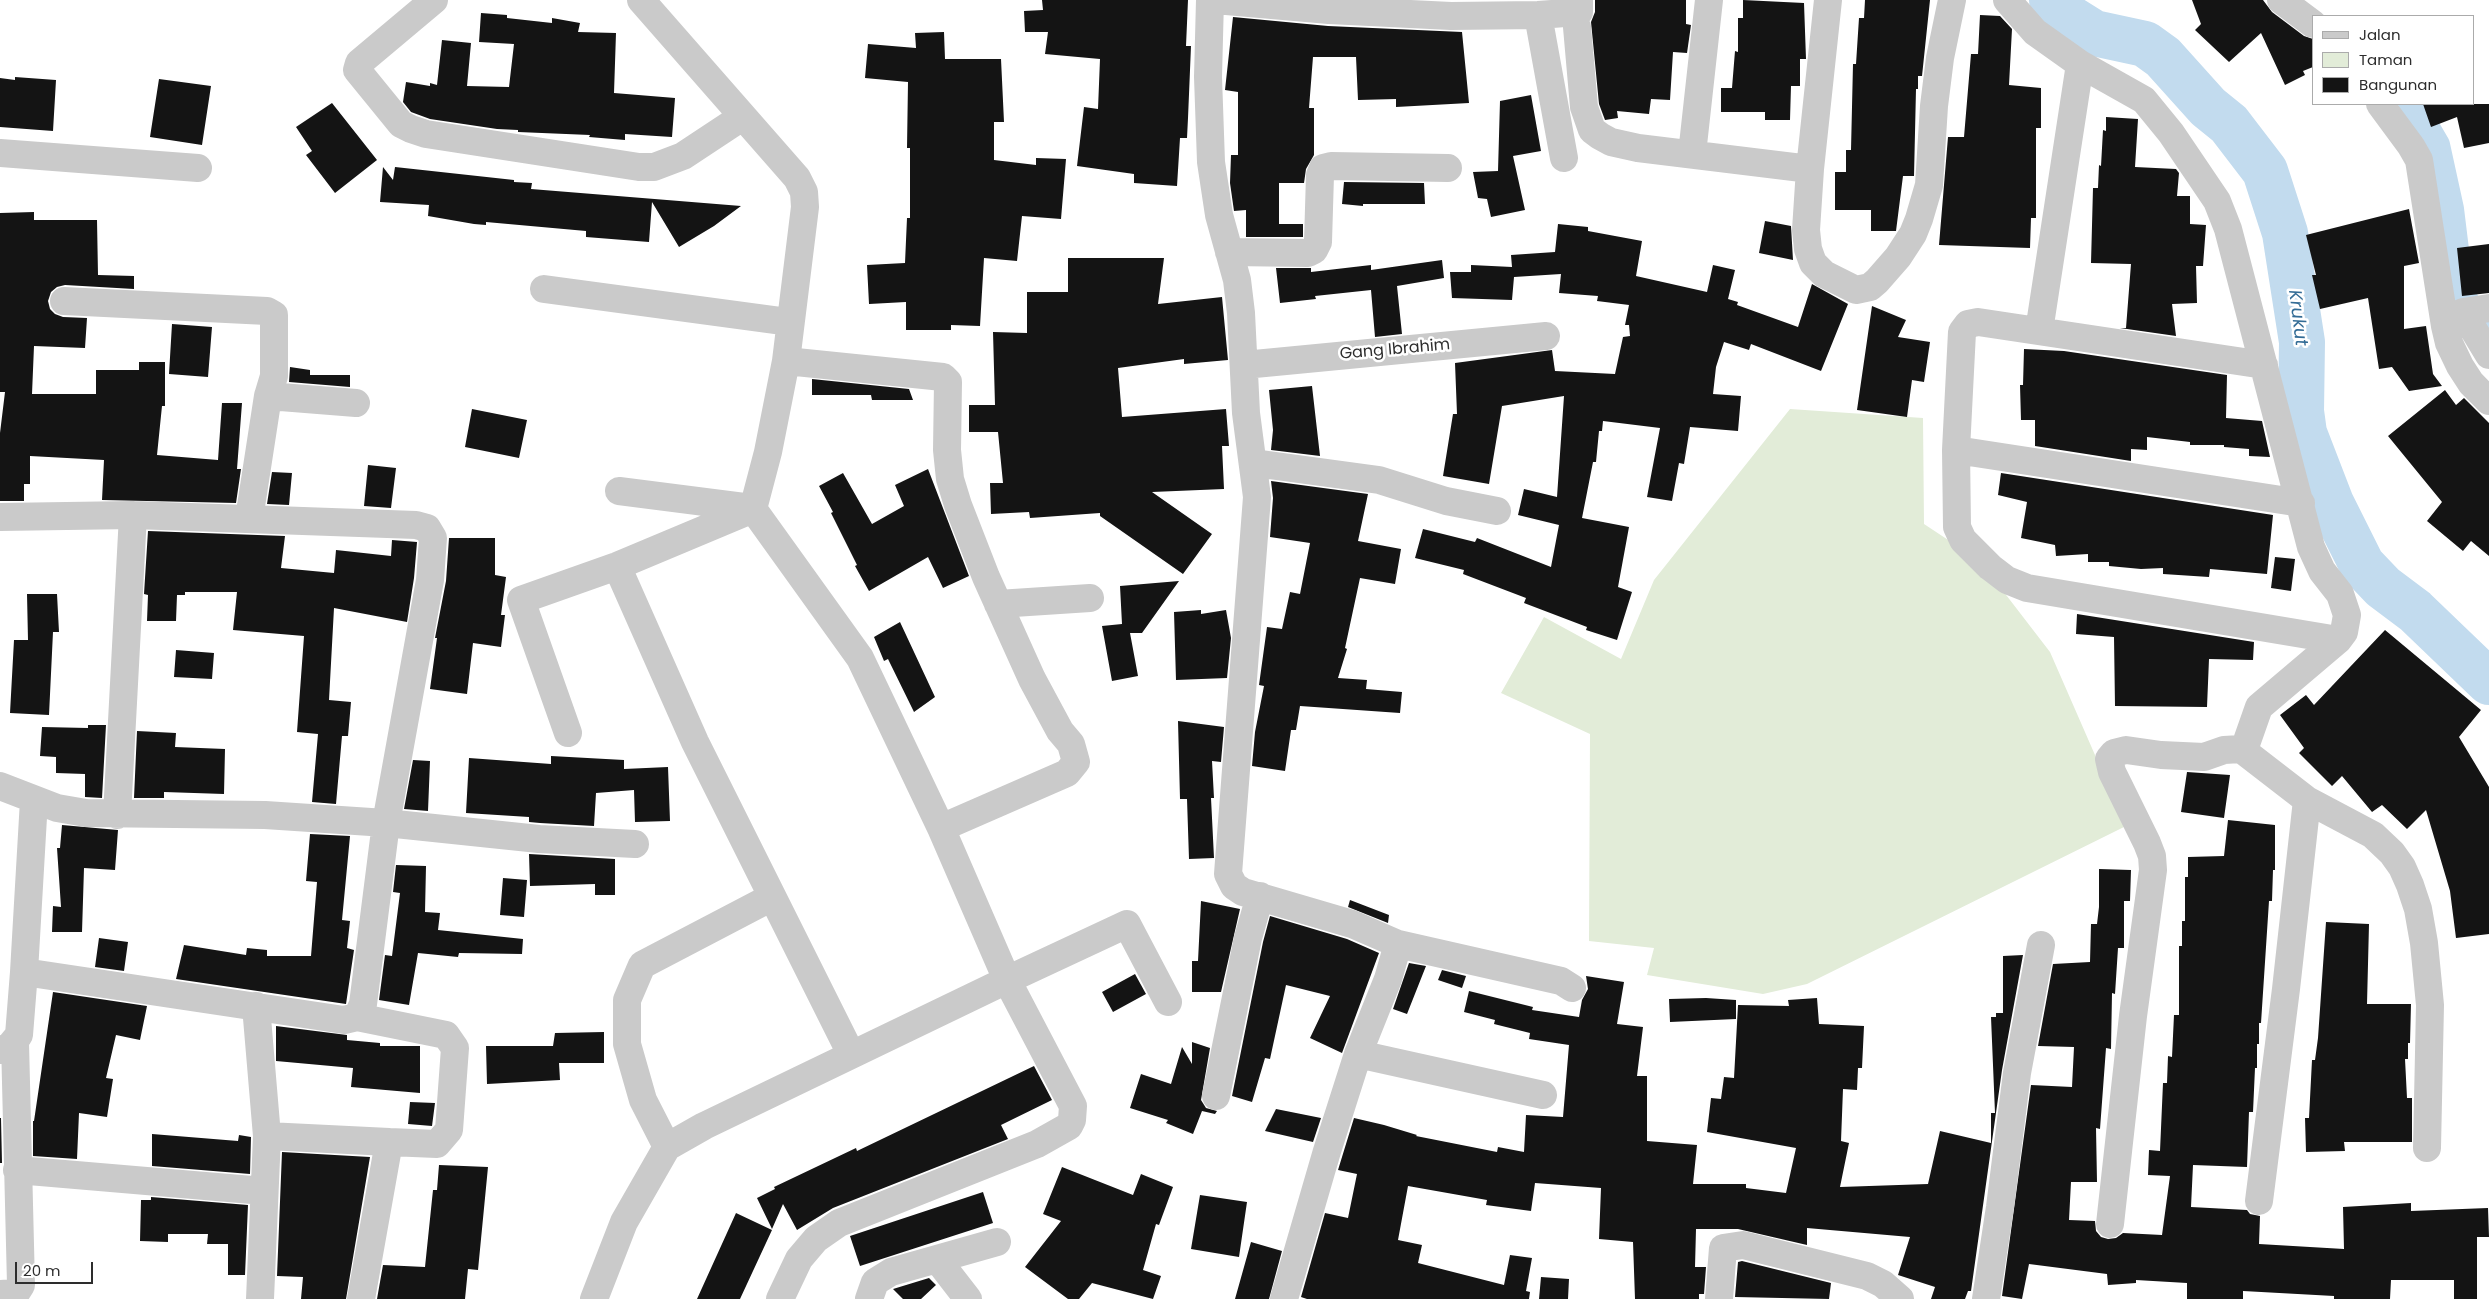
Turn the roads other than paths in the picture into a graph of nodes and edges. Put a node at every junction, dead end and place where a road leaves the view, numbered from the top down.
1 (434, 0) edge
2 (641, 0) edge
3 (1210, 0) edge
4 (1215, 0) edge
5 (1579, 0) edge
6 (1709, 0) edge
7 (1828, 0) edge
8 (1952, 0) edge
9 (2007, 0) edge
10 (2281, 0) edge
11 (1538, 15) junction
12 (2312, 23) edge
13 (1577, 27) dead end
14 (2080, 64) junction
15 (2381, 105) edge
16 (742, 117) junction
17 (0, 153) edge
18 (1692, 154) junction
19 (1564, 158) dead end
20 (198, 168) dead end
21 (1448, 168) dead end
22 (1810, 169) junction
23 (1229, 252) junction
24 (544, 289) dead end
25 (64, 301) dead end
26 (2476, 309) edge
27 (790, 322) junction
28 (2039, 331) junction
29 (1546, 336) dead end
30 (2489, 355) edge
31 (786, 361) junction
32 (1244, 365) junction
33 (2264, 365) junction
34 (268, 396) junction
35 (2489, 401) edge
36 (356, 403) dead end
37 (1956, 450) junction
38 (1254, 463) junction
39 (619, 491) dead end
40 (2301, 503) junction
41 (753, 509) junction
42 (1497, 511) dead end
43 (133, 515) junction
44 (0, 517) edge
45 (249, 519) junction
46 (617, 566) junction
47 (1090, 598) dead end
48 (998, 604) junction
49 (2338, 640) junction
50 (568, 733) dead end
51 (2241, 749) junction
52 (0, 786) edge
53 (34, 800) junction
54 (2307, 800) junction
55 (117, 814) junction
56 (386, 823) junction
57 (941, 828) junction
58 (635, 844) dead end
59 (1260, 896) junction
60 (772, 897) junction
61 (1398, 944) junction
62 (2041, 945) dead end
63 (24, 972) junction
64 (1007, 980) junction
65 (1572, 988) dead end
66 (1168, 1002) dead end
67 (256, 1006) junction
68 (357, 1017) junction
69 (7, 1046) edge
70 (852, 1054) junction
71 (1358, 1054) junction
72 (1543, 1095) dead end
73 (1216, 1096) dead end
74 (267, 1136) junction
75 (389, 1142) junction
76 (667, 1147) junction
77 (2428, 1148) dead end
78 (17, 1170) junction
79 (264, 1190) junction
80 (2259, 1201) dead end
81 (2110, 1224) dead end
82 (997, 1242) dead end
83 (936, 1259) junction
84 (0, 1294) edge
85 (260, 1299) edge
86 (361, 1299) edge
87 (594, 1299) edge
88 (780, 1299) edge
89 (869, 1299) edge
90 (968, 1299) edge
91 (1284, 1299) edge
92 (1719, 1299) edge
93 (1900, 1299) edge
94 (1986, 1299) edge

1 - 16 street
2 - 16 street
3 - 23 street
4 - 11 street
5 - 11 street
6 - 18 street
7 - 22 street
8 - 22 street
9 - 14 street
10 - 12 street
11 - 19 street
13 - 18 street
14 - 28 street
14 - 33 street
15 - 35 street
16 - 27 street
17 - 20 street
18 - 22 street
21 - 23 street
23 - 32 street
24 - 27 street
25 - 34 street
26 - 30 street
27 - 31 street
28 - 33 street
28 - 37 street
29 - 32 street, Gang Ibrahim
31 - 41 street
31 - 48 street
32 - 38 street
33 - 40 street
34 - 36 street
34 - 45 street
37 - 40 street
37 - 49 street
38 - 42 street
38 - 59 street
39 - 41 street
40 - 49 street
41 - 46 street
41 - 57 street
43 - 44 street
43 - 45 street
43 - 55 street
45 - 56 street
46 - 50 street
46 - 60 street
47 - 48 street
48 - 57 street
49 - 51 street
51 - 54 street
51 - 81 street
52 - 53 street
53 - 55 street
53 - 63 street
54 - 77 street
54 - 80 street
55 - 56 street
56 - 58 street
56 - 68 street
57 - 64 street
59 - 61 street
59 - 73 street
60 - 70 street
60 - 76 street
61 - 65 street
61 - 71 street
62 - 94 street
63 - 67 street
63 - 69 street
64 - 66 street
64 - 70 street
64 - 88 street
67 - 68 street
67 - 74 street
68 - 75 street
69 - 78 street
70 - 76 street
71 - 72 street
71 - 91 street
74 - 75 street
74 - 79 street
75 - 86 street
76 - 87 street
78 - 79 street
78 - 84 street
79 - 85 street
82 - 83 street
83 - 89 street
83 - 90 street
92 - 93 street

